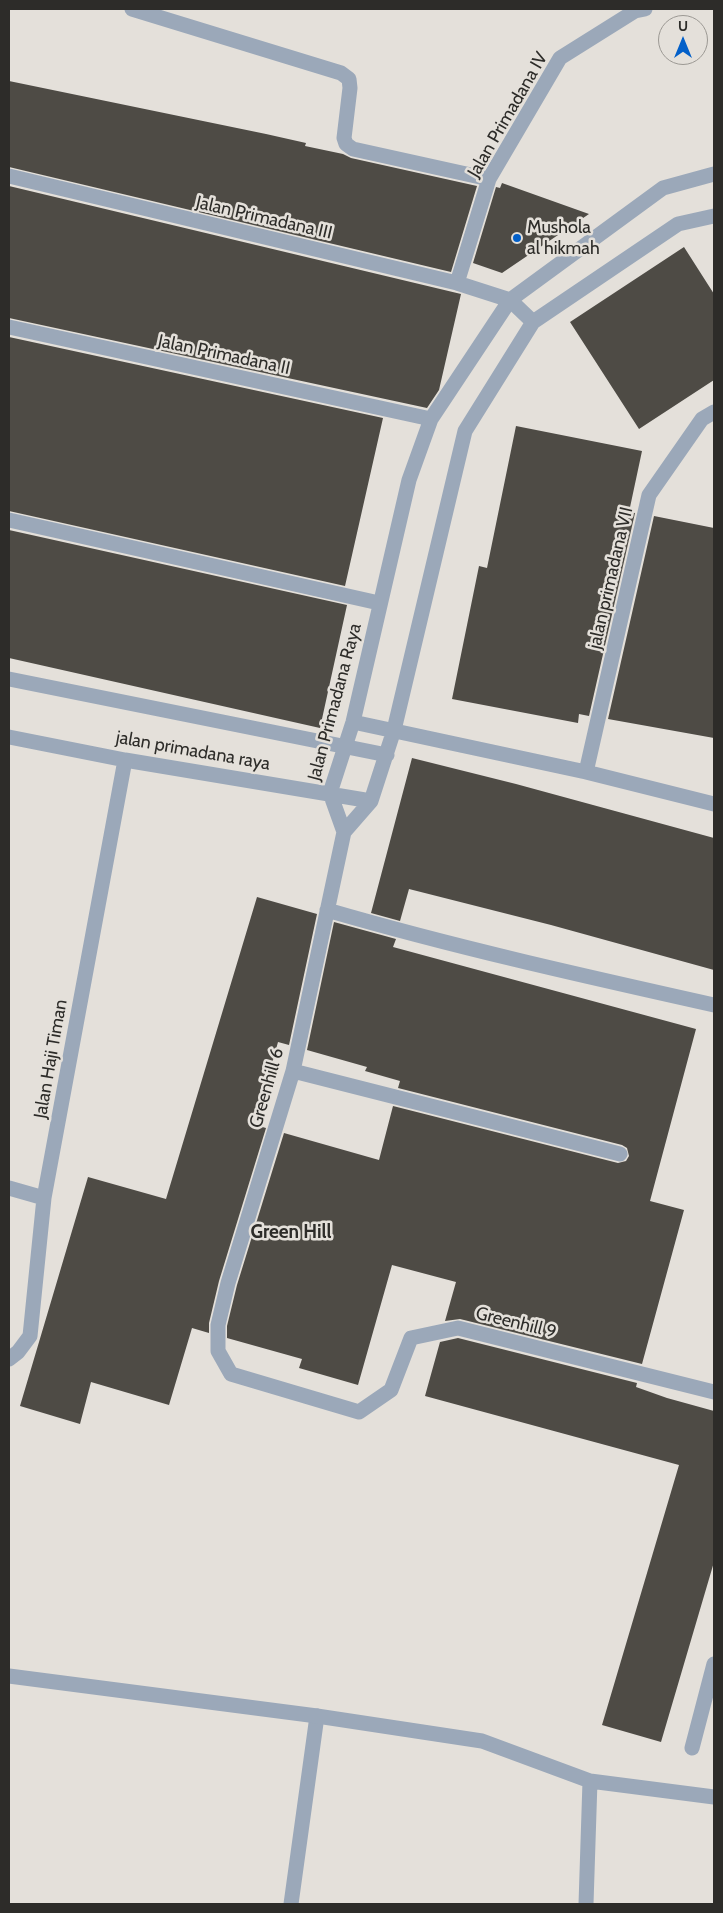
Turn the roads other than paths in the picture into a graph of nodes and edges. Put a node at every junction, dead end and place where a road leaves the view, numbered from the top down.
1 (132, 9) edge
2 (645, 9) edge
3 (714, 174) edge
4 (9, 176) edge
5 (489, 179) junction
6 (714, 216) edge
7 (457, 284) junction
8 (510, 300) junction
9 (533, 322) junction
10 (9, 327) edge
11 (714, 412) edge
12 (431, 419) junction
13 (9, 520) edge
14 (379, 603) junction
15 (9, 680) edge
16 (353, 722) junction
17 (394, 730) junction
18 (9, 736) edge
19 (345, 746) junction
20 (387, 755) junction
21 (125, 760) junction
22 (586, 772) junction
23 (330, 793) junction
24 (371, 801) junction
25 (714, 804) edge
26 (344, 832) junction
27 (327, 910) junction
28 (714, 1005) edge
29 (293, 1071) junction
30 (620, 1154) dead end
31 (9, 1188) edge
32 (44, 1198) junction
33 (218, 1351) joint
34 (9, 1359) edge
35 (714, 1392) edge
36 (714, 1664) edge
37 (9, 1676) edge
38 (317, 1716) junction
39 (692, 1748) dead end
40 (590, 1780) junction
41 (714, 1797) edge
42 (291, 1904) edge
43 (586, 1904) edge

1 - 5 street
2 - 5 street, Jalan Primadana IV
3 - 8 street, Jalan Primadana Raya
4 - 7 street, Jalan Primadana III
5 - 7 street, Jalan Primadana IV
6 - 9 street
7 - 8 street, Jalan Primadana III
8 - 9 street
8 - 12 street, Jalan Primadana Raya
9 - 17 street
10 - 12 street, Jalan Primadana II
11 - 22 street, jalan primadana VII
12 - 14 street, Jalan Primadana Raya
13 - 14 street
14 - 16 street, Jalan Primadana Raya
15 - 19 street
16 - 17 street
16 - 19 street, Jalan Primadana Raya
17 - 20 street
17 - 22 street
18 - 21 street, jalan primadana raya
19 - 20 street
19 - 23 street, Jalan Primadana Raya
20 - 24 street
21 - 23 street, jalan primadana raya
21 - 32 street, Jalan Haji Timan
22 - 25 street
23 - 24 street, jalan primadana raya
23 - 26 street, Jalan Primadana Raya
24 - 26 street
26 - 27 street, Greenhill 6
27 - 28 street
27 - 29 street, Greenhill 6
29 - 30 street
29 - 33 street, Greenhill 6
31 - 32 street
32 - 34 street, Jalan Haji Timan
33 - 35 street, Greenhill 9
36 - 39 street
37 - 38 street
38 - 40 street
38 - 42 street
40 - 41 street
40 - 43 street

